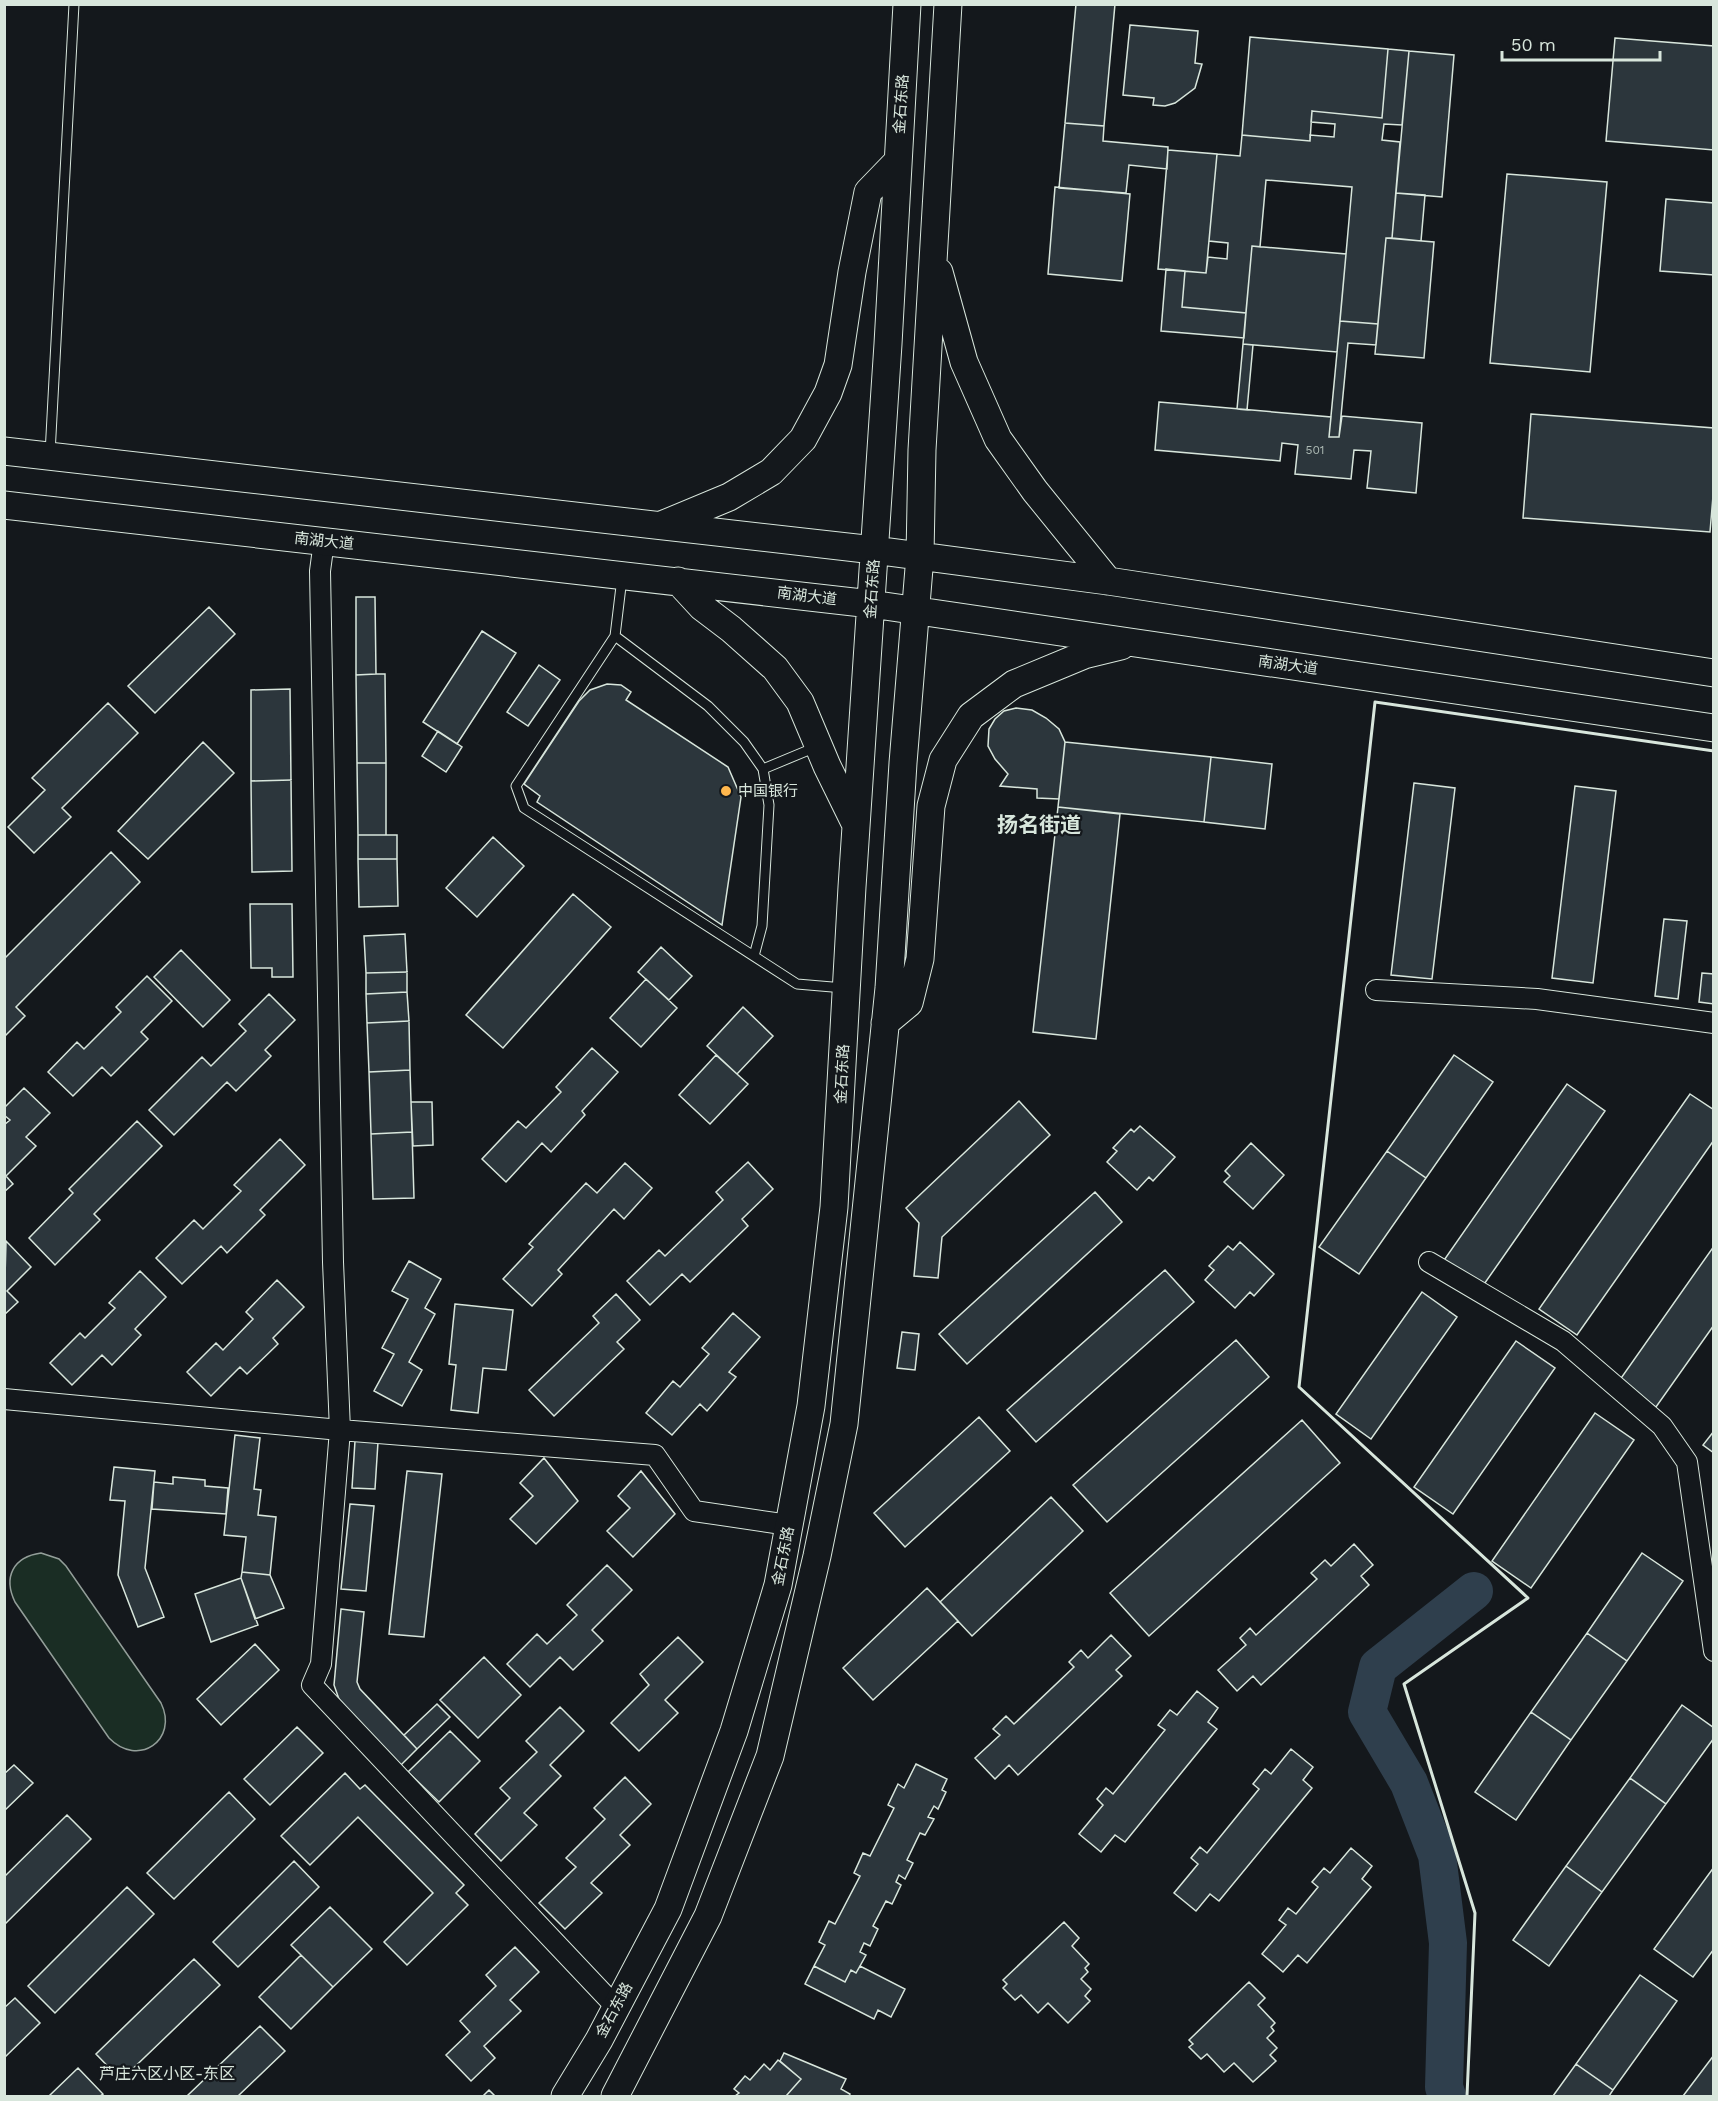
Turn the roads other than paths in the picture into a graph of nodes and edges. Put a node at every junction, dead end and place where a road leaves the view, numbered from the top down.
1 (74, 4) edge
2 (907, 4) edge
3 (948, 4) edge
4 (898, 161) junction
5 (933, 248) junction
6 (4, 451) edge
7 (50, 456) junction
8 (4, 506) edge
9 (661, 525) junction
10 (324, 541) junction
11 (874, 550) junction
12 (920, 556) junction
13 (623, 575) junction
14 (678, 581) junction
15 (1108, 581) junction
16 (871, 604) junction
17 (915, 610) junction
18 (615, 636) junction
19 (1134, 642) junction
20 (1713, 673) edge
21 (1713, 728) edge
22 (819, 746) junction
23 (763, 769) junction
24 (856, 825) junction
25 (754, 956) junction
26 (846, 989) junction
27 (1376, 990) dead end
28 (885, 1023) junction
29 (1713, 1023) edge
30 (1429, 1262) dead end
31 (4, 1399) edge
32 (340, 1430) junction
33 (789, 1525) junction
34 (1705, 1525) edge
35 (1713, 1652) edge
36 (616, 2007) junction
37 (565, 2097) edge
38 (615, 2097) edge

1 - 7 lane
2 - 4 main road, 金石东路
3 - 5 main road
4 - 9 main road
4 - 11 main road, 金石东路
5 - 12 main road
5 - 15 main road
6 - 7 main road
7 - 9 main road
8 - 10 main road, 南湖大道
9 - 11 main road
10 - 13 main road, 南湖大道
10 - 32 street
11 - 12 main road
11 - 16 main road, 金石东路
12 - 15 main road
12 - 17 main road
13 - 14 main road, 南湖大道
13 - 18 lane
14 - 16 main road, 南湖大道
14 - 22 main road
15 - 20 main road
16 - 17 main road, 南湖大道
16 - 24 main road, 金石东路
17 - 19 main road, 南湖大道
17 - 28 main road
18 - 23 lane
18 - 25 lane
19 - 21 main road, 南湖大道
19 - 28 main road
22 - 23 lane
22 - 24 main road
23 - 25 lane
24 - 26 main road, 金石东路
25 - 26 lane
26 - 33 main road, 金石东路
27 - 29 street
28 - 38 main road
30 - 34 street
31 - 32 street
32 - 33 street
32 - 36 street
33 - 36 main road, 金石东路
34 - 35 street
36 - 37 main road, 金石东路

